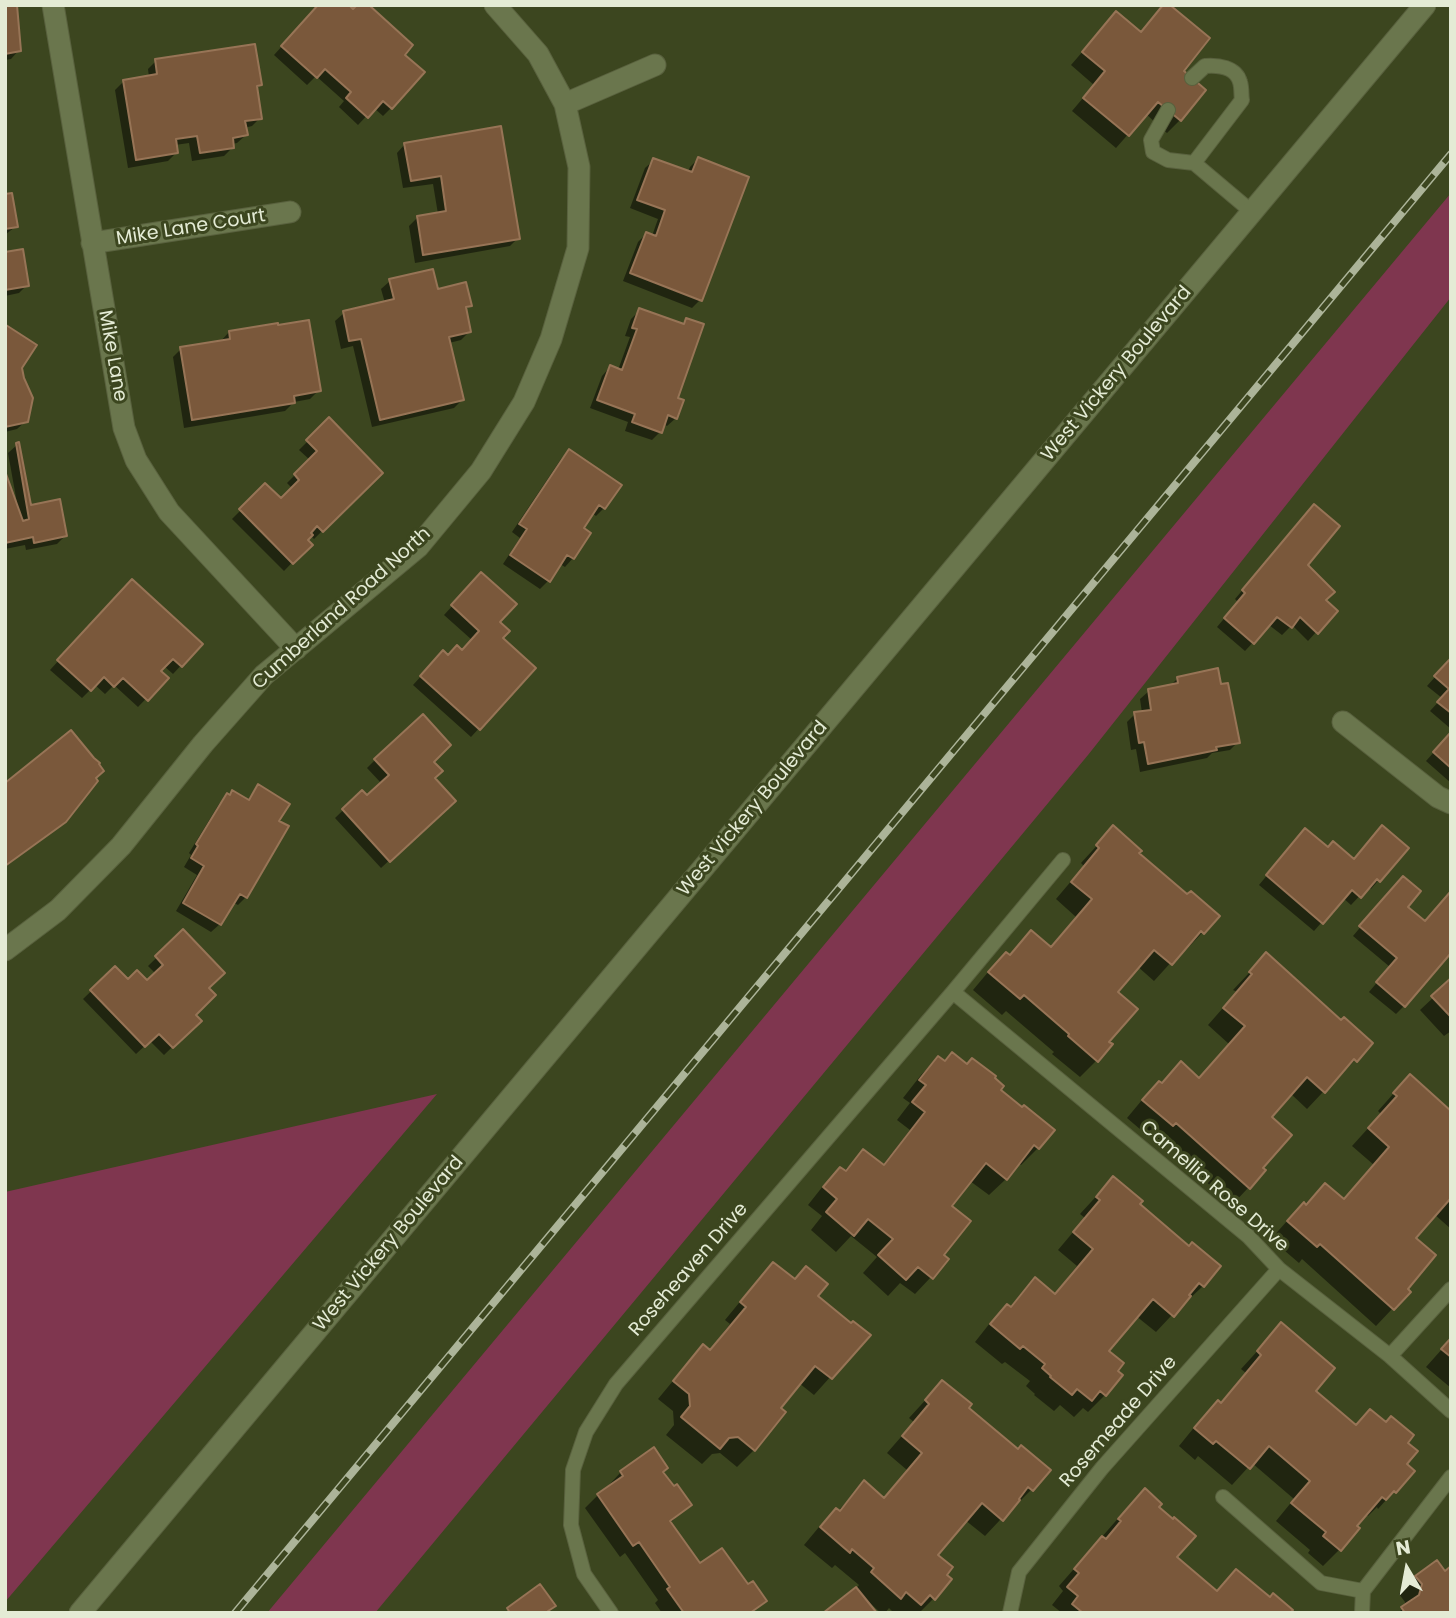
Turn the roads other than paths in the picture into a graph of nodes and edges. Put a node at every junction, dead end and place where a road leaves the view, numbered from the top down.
1 (52, 5) edge
2 (495, 5) edge
3 (1425, 5) edge
4 (655, 65) dead end
5 (1192, 78) dead end
6 (565, 104) junction
7 (1168, 110) dead end
8 (1194, 163) junction
9 (290, 212) dead end
10 (1252, 212) junction
11 (92, 243) junction
12 (296, 649) junction
13 (1343, 722) dead end
14 (1451, 803) edge
15 (1063, 860) dead end
16 (5, 950) edge
17 (953, 992) junction
18 (1279, 1269) junction
19 (1451, 1289) edge
20 (1390, 1356) junction
21 (1451, 1411) edge
22 (1451, 1478) edge
23 (1223, 1497) dead end
24 (1363, 1591) junction
25 (80, 1613) edge
26 (611, 1613) edge
27 (1010, 1613) edge
28 (1362, 1613) edge

1 - 11 street, Mike Lane
2 - 6 street, Cumberland Road North
3 - 10 street, West Vickery Boulevard
4 - 6 street
5 - 8 lane
6 - 12 street, Cumberland Road North
7 - 8 lane
8 - 10 lane
9 - 11 street, Mike Lane Court
10 - 25 street, West Vickery Boulevard
11 - 12 street, Mike Lane
12 - 16 street, Cumberland Road North
13 - 14 street
15 - 17 lane, Roseheaven Drive
17 - 18 lane, Camellia Rose Drive
17 - 26 lane, Roseheaven Drive
18 - 20 lane, Camellia Rose Drive
18 - 27 lane, Rosemeade Drive
19 - 20 lane
20 - 21 lane, Camellia Rose Drive
22 - 24 lane
23 - 24 lane
24 - 28 lane

